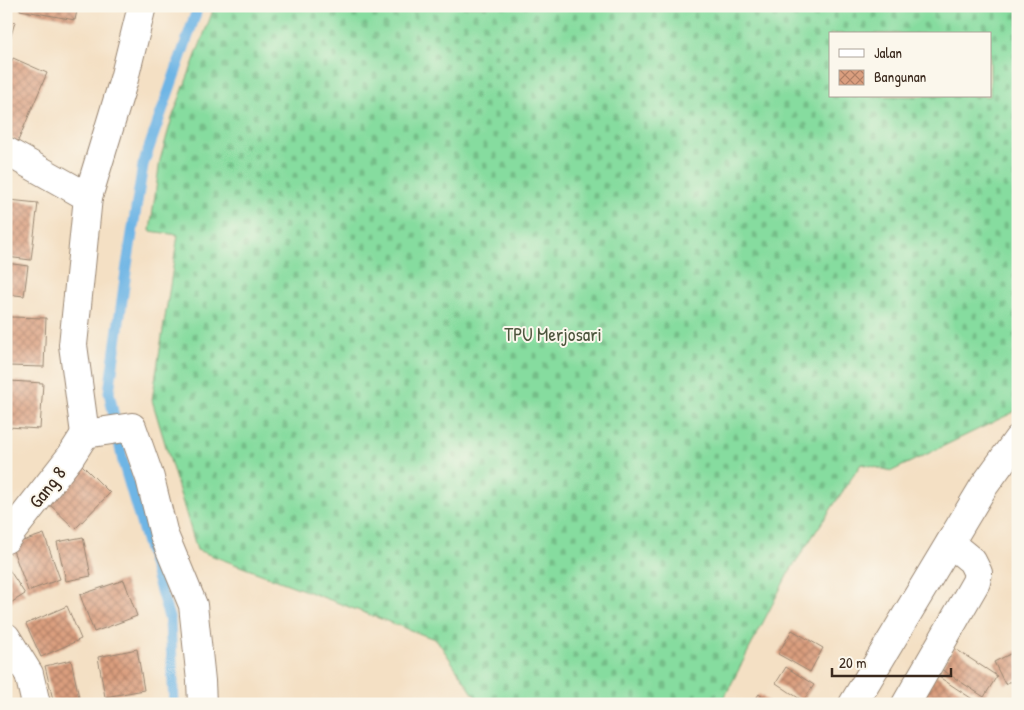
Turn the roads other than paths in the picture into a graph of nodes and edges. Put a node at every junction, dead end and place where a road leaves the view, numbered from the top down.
1 (142, 6) edge
2 (6, 151) edge
3 (88, 197) junction
4 (91, 433) junction
5 (1018, 439) edge
6 (6, 539) edge
7 (950, 543) junction
8 (6, 637) edge
9 (36, 704) edge
10 (202, 704) edge
11 (853, 704) edge
12 (906, 704) edge

1 - 3 street
2 - 3 street
3 - 4 street
4 - 6 street, Gang 8
4 - 10 street
5 - 7 street
7 - 11 street
7 - 12 street
8 - 9 street

